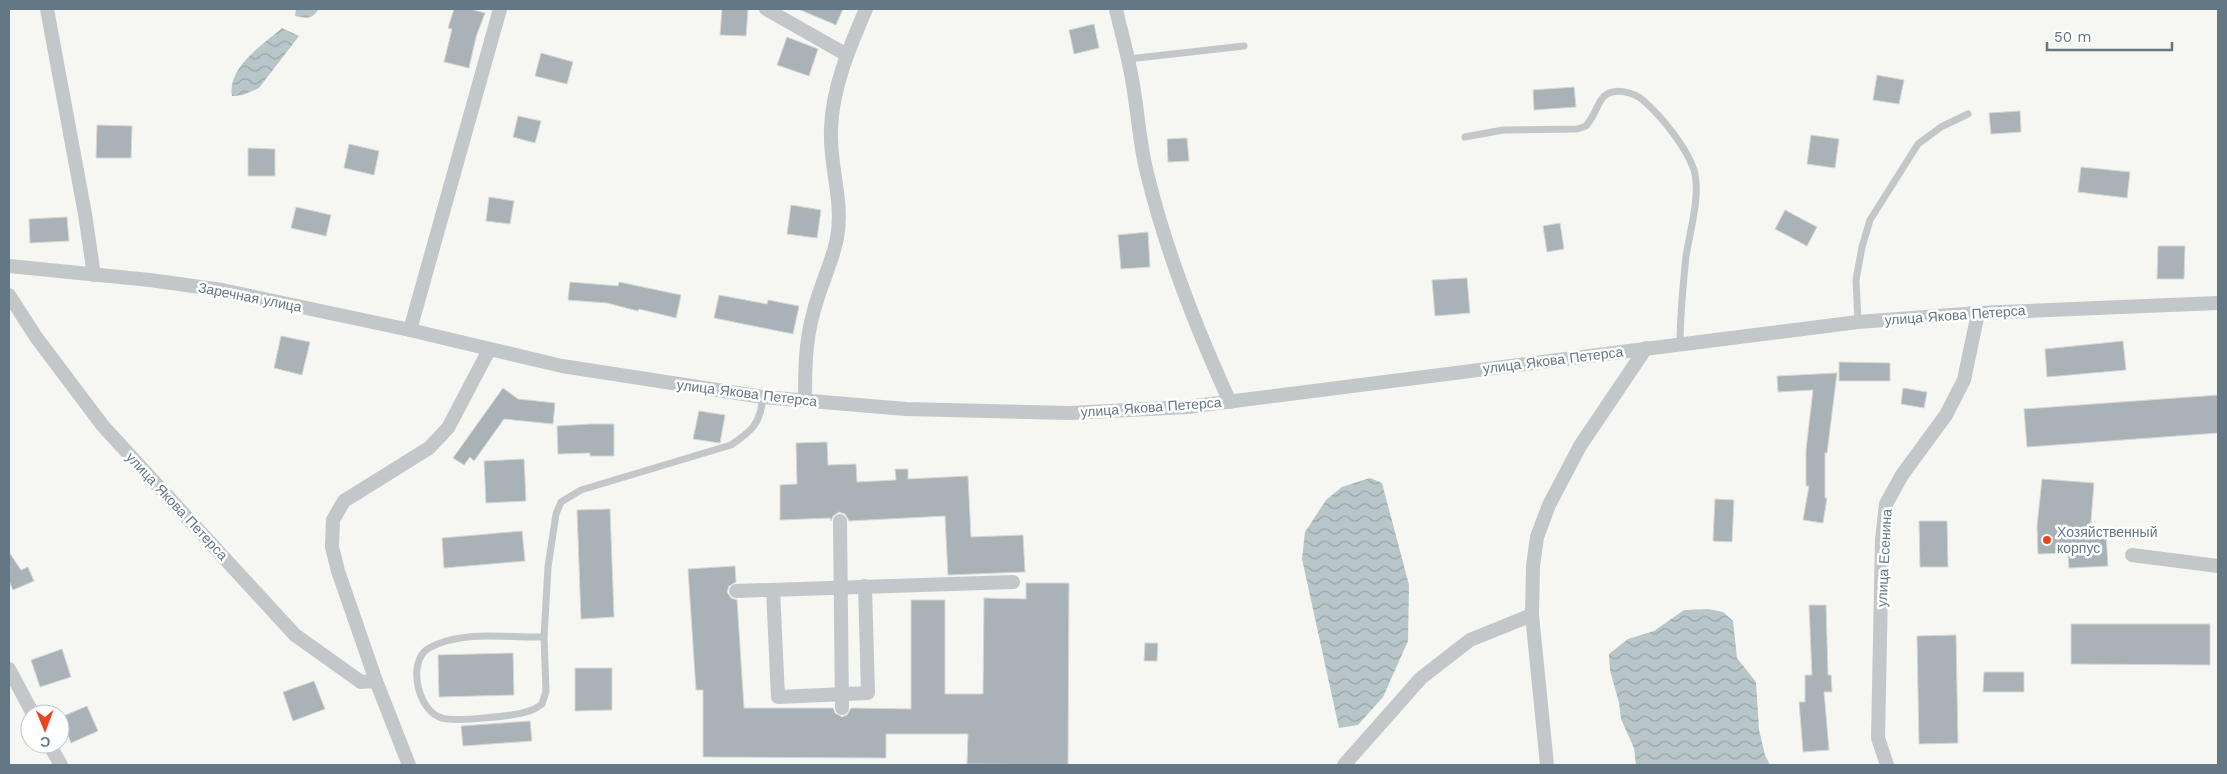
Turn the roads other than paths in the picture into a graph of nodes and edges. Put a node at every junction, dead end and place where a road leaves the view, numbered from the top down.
1 (47, 9) edge
2 (500, 9) edge
3 (766, 9) edge
4 (866, 9) edge
5 (1116, 9) edge
6 (1244, 46) dead end
7 (847, 55) junction
8 (1128, 59) junction
9 (1968, 114) dead end
10 (1465, 137) dead end
11 (9, 266) edge
12 (94, 275) junction
13 (9, 295) edge
14 (2218, 303) edge
15 (1978, 312) junction
16 (1858, 322) junction
17 (410, 330) junction
18 (1680, 344) junction
19 (1646, 348) junction
20 (488, 350) junction
21 (763, 397) junction
22 (805, 401) junction
23 (1230, 402) junction
24 (840, 521) dead end
25 (2132, 555) dead end
26 (2218, 566) edge
27 (1013, 582) dead end
28 (841, 586) junction
29 (865, 586) junction
30 (773, 590) junction
31 (736, 591) dead end
32 (1532, 615) junction
33 (544, 637) junction
34 (9, 669) edge
35 (376, 681) junction
36 (842, 701) junction
37 (28, 704) edge
38 (55, 754) edge
39 (61, 765) edge
40 (409, 765) edge
41 (1344, 765) edge
42 (1546, 765) edge
43 (1887, 765) edge

1 - 12 street
2 - 17 street
3 - 7 street
4 - 7 street
5 - 8 street
6 - 8 lane
7 - 22 street
8 - 23 street
9 - 16 lane
10 - 18 lane
11 - 12 street, Заречная улица
12 - 17 street, Заречная улица
13 - 35 street, улица Якова Петерса
14 - 15 street, улица Якова Петерса
15 - 16 street, улица Якова Петерса
15 - 43 street, улица Есенина
16 - 18 street, улица Якова Петерса
17 - 20 street, Заречная улица
18 - 19 street, улица Якова Петерса
19 - 23 street, улица Якова Петерса
19 - 32 street
20 - 21 street, улица Якова Петерса
20 - 35 street
21 - 22 street, улица Якова Петерса
21 - 33 lane
22 - 23 street, улица Якова Петерса
24 - 28 street
25 - 26 street
27 - 29 street
28 - 29 street
28 - 30 street
28 - 36 street
29 - 36 street
30 - 31 street
30 - 36 street
32 - 41 street
32 - 42 street
33 - 33 lane
34 - 37 street
35 - 40 street
38 - 39 street

